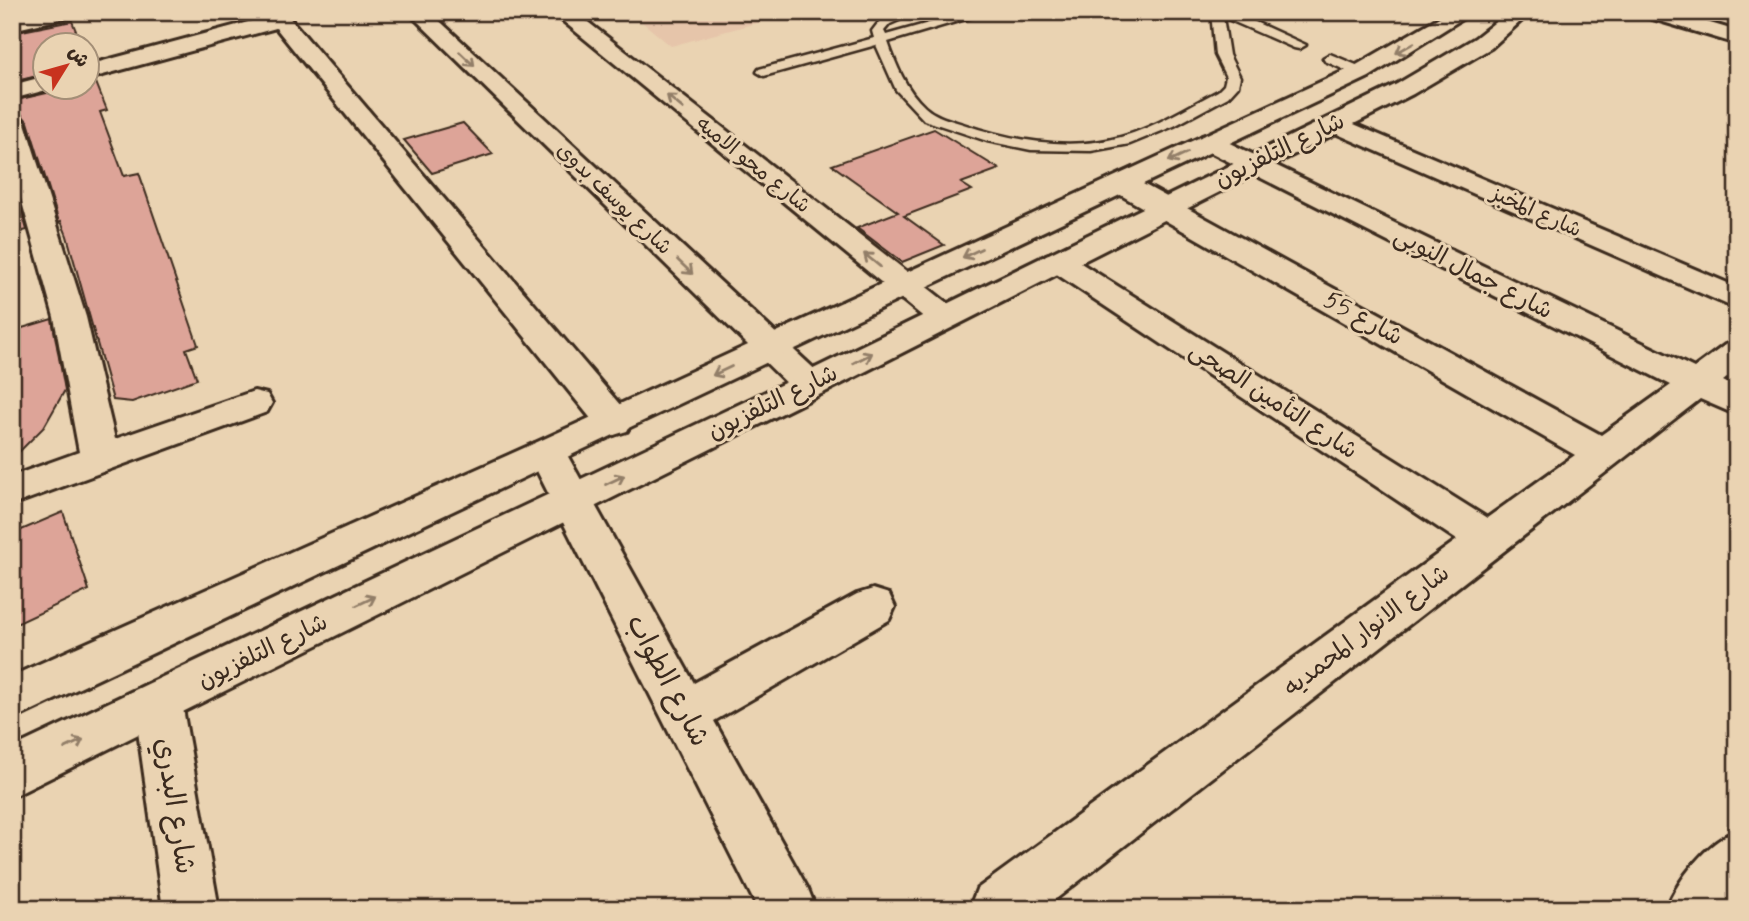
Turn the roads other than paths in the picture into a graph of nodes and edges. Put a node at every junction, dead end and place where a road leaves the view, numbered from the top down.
1 (67, 12) edge
2 (418, 12) edge
3 (562, 12) edge
4 (911, 12) edge
5 (983, 12) edge
6 (1220, 12) edge
7 (1463, 12) edge
8 (1521, 12) edge
9 (1650, 12) edge
10 (278, 16) edge
11 (12, 24) edge
12 (1737, 38) edge
13 (881, 41) junction
14 (1300, 45) dead end
15 (1330, 58) dead end
16 (102, 68) edge
17 (764, 72) dead end
18 (1361, 72) junction
19 (32, 87) edge
20 (1405, 89) junction
21 (12, 92) edge
22 (12, 123) edge
23 (1335, 124) junction
24 (1211, 142) junction
25 (1253, 164) junction
26 (1122, 184) junction
27 (1165, 208) junction
28 (1057, 261) junction
29 (904, 285) junction
30 (1737, 299) edge
31 (944, 317) junction
32 (771, 349) junction
33 (1737, 353) edge
34 (1698, 384) junction
35 (810, 385) junction
36 (254, 403) dead end
37 (1737, 403) edge
38 (614, 422) junction
39 (547, 453) junction
40 (1604, 454) junction
41 (100, 459) junction
42 (12, 491) edge
43 (571, 502) junction
44 (1489, 540) junction
45 (873, 607) dead end
46 (12, 699) edge
47 (158, 703) junction
48 (684, 713) junction
49 (12, 773) edge
50 (1737, 858) edge
51 (191, 909) edge
52 (788, 909) edge
53 (997, 909) edge
54 (1694, 909) edge

1 - 11 street
2 -> 32 street, شارع يوسف بدوى
29 -> 3 street, شارع محو الاميه
4 - 13 lane
5 - 13 lane
6 - 13 lane
6 - 14 lane
7 -> 18 street, شارع التلفزيون
8 - 20 street, شارع التلفزيون
9 - 12 street
10 - 16 street
10 - 38 street
13 - 17 lane
15 - 18 lane
18 - 20 street
18 - 24 street, شارع التلفزيون
19 - 21 street
20 - 23 street, شارع التلفزيون
22 - 41 street
23 - 25 street, شارع التلفزيون
23 - 30 street, شارع المخبز
24 - 25 street, شارع جمال النوبى
24 -> 26 street, شارع التلفزيون
25 - 27 street, شارع التلفزيون
25 - 34 street, شارع جمال النوبى
26 - 27 street, شارع 55
26 -> 29 street, شارع التلفزيون
27 - 28 street, شارع التلفزيون
27 - 40 street, شارع 55
28 - 31 street, شارع التلفزيون
28 - 44 street, شارع التأمين الصحى
29 - 31 street, شارع محو الاميه
29 - 32 street, شارع التلفزيون
35 -> 31 street, شارع التلفزيون
32 - 35 street, شارع يوسف بدوى
32 -> 38 street, شارع التلفزيون
33 - 34 street, شارع الانوار المحمديه
34 - 37 street, شارع جمال النوبى
34 - 40 street, شارع الانوار المحمديه
43 -> 35 street, شارع التلفزيون
36 - 41 street
38 - 39 street, شارع التلفزيون
39 - 43 street, شارع الطواب
39 - 46 street, شارع التلفزيون
40 - 44 street, شارع الانوار المحمديه
41 - 42 street
47 -> 43 street, شارع التلفزيون
43 - 48 street, شارع الطواب
44 - 53 street, شارع الانوار المحمديه
45 - 48 street
49 -> 47 street, شارع التلفزيون
47 - 51 street, شارع البدري
48 - 52 street, شارع الطواب
50 - 54 street

